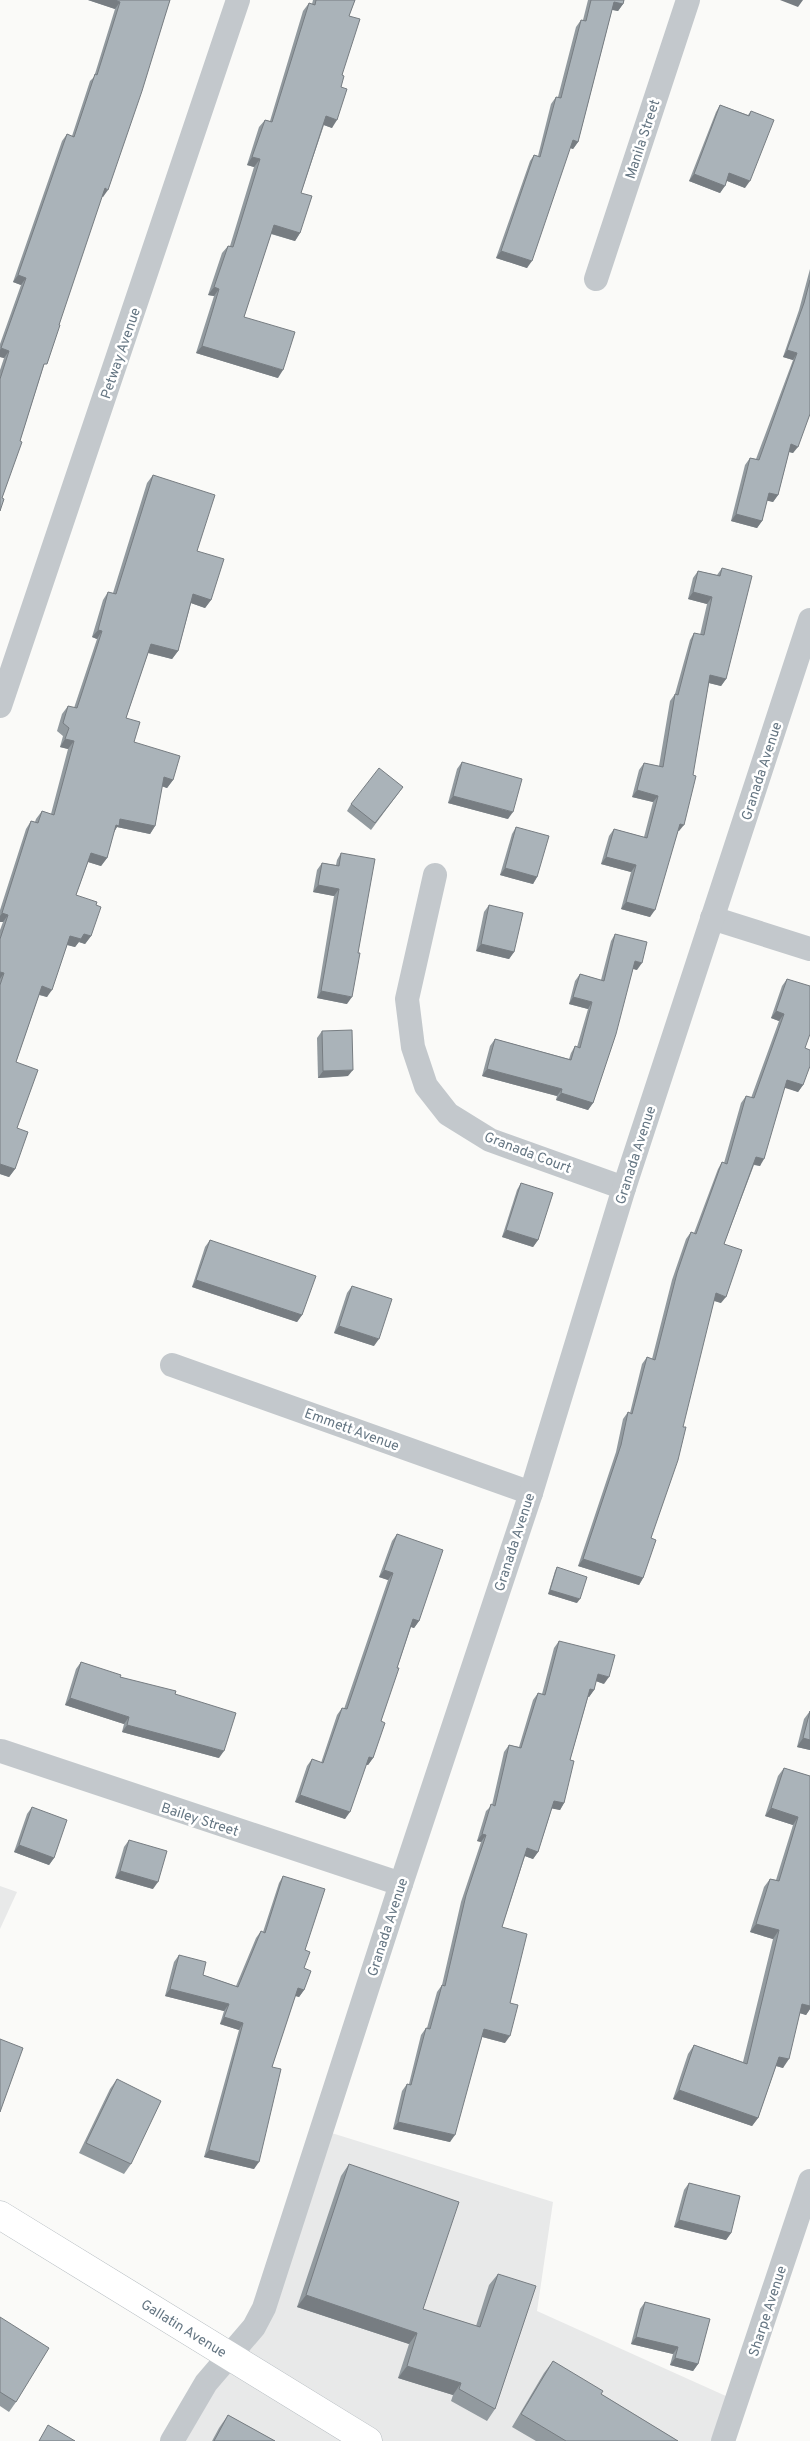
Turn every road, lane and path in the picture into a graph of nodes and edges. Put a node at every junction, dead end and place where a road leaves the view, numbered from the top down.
1 (238, 0) edge
2 (688, 0) edge
3 (596, 279) dead end
4 (810, 620) edge
5 (0, 706) edge
6 (435, 874) dead end
7 (712, 918) junction
8 (810, 949) edge
9 (624, 1188) junction
10 (172, 1366) dead end
11 (531, 1493) junction
12 (1, 1752) edge
13 (401, 1884) junction
14 (810, 2181) edge
15 (0, 2215) edge
16 (230, 2356) junction
17 (172, 2441) edge
18 (368, 2441) edge
19 (724, 2441) edge

1 - 5 street, Petway Avenue
2 - 3 street, Manila Street
4 - 7 street, Granada Avenue
6 - 9 street, Granada Court
7 - 8 street
7 - 9 street, Granada Avenue
9 - 11 street, Granada Avenue
10 - 11 street, Emmett Avenue
11 - 13 street, Granada Avenue
12 - 13 street, Bailey Street
13 - 16 street, Granada Avenue
14 - 19 street, Sharpe Avenue
15 - 16 main road, Gallatin Avenue
16 - 17 street, Granada Avenue
16 - 18 main road, Gallatin Avenue

